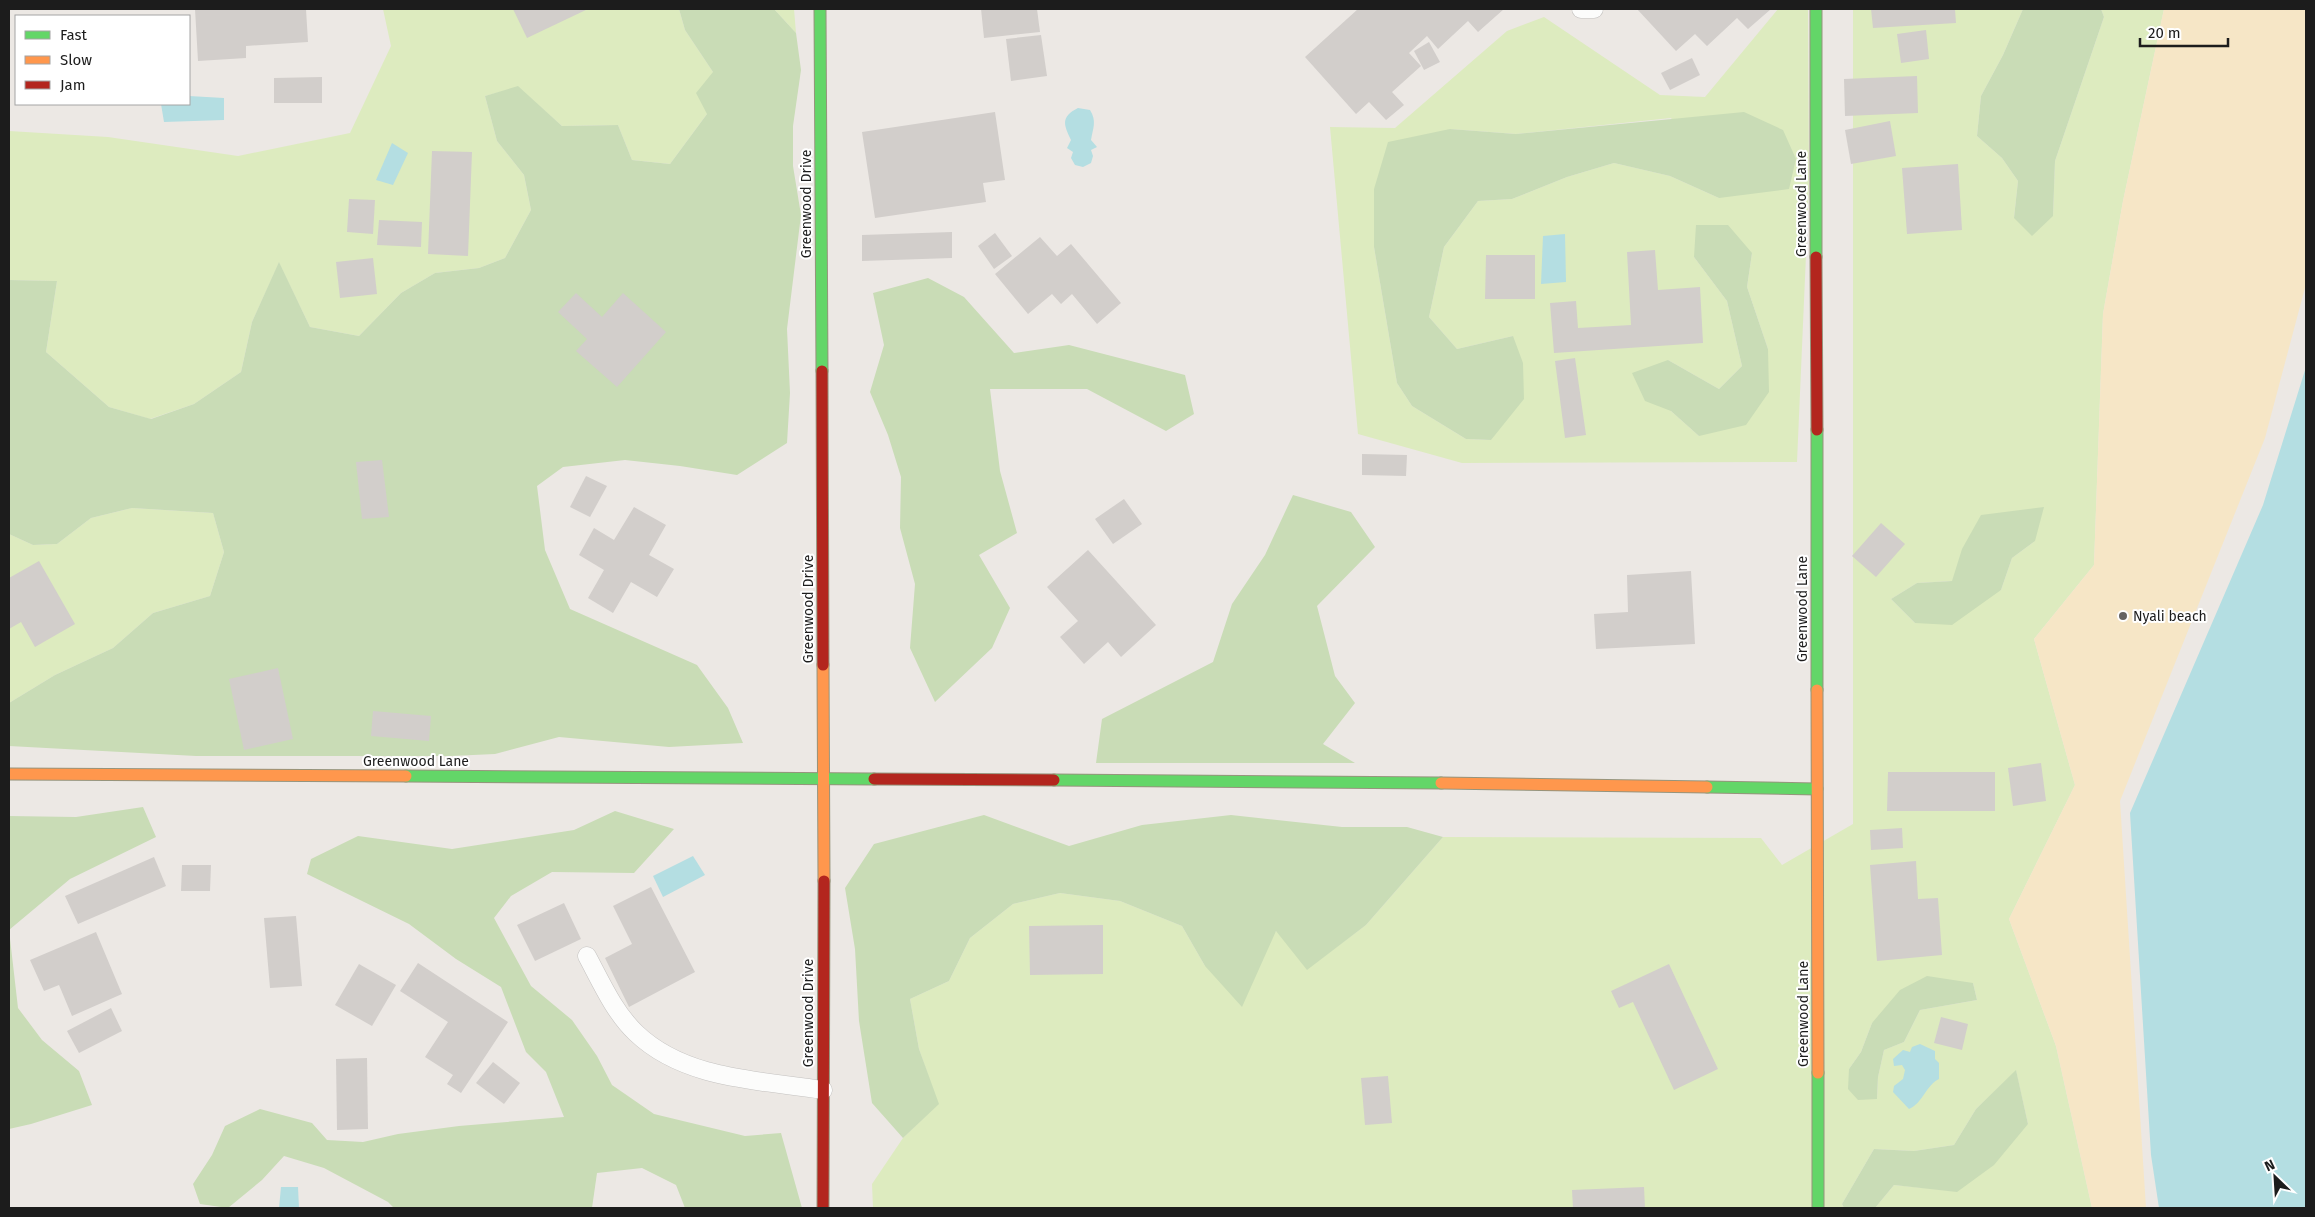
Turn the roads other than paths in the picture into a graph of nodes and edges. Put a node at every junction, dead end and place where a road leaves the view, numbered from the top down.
1 (820, 9) edge
2 (1581, 9) edge
3 (1594, 9) edge
4 (1816, 9) edge
5 (9, 774) edge
6 (824, 778) junction
7 (1817, 789) junction
8 (587, 956) dead end
9 (823, 1090) junction
10 (823, 1208) edge
11 (1818, 1208) edge

1 - 6 street, Greenwood Drive
2 - 3 lane
4 - 7 street, Greenwood Lane
5 - 6 street, Greenwood Lane
6 - 7 street, Greenwood Lane
6 - 9 street, Greenwood Drive
7 - 11 street, Greenwood Lane
8 - 9 lane
9 - 10 street, Greenwood Drive

